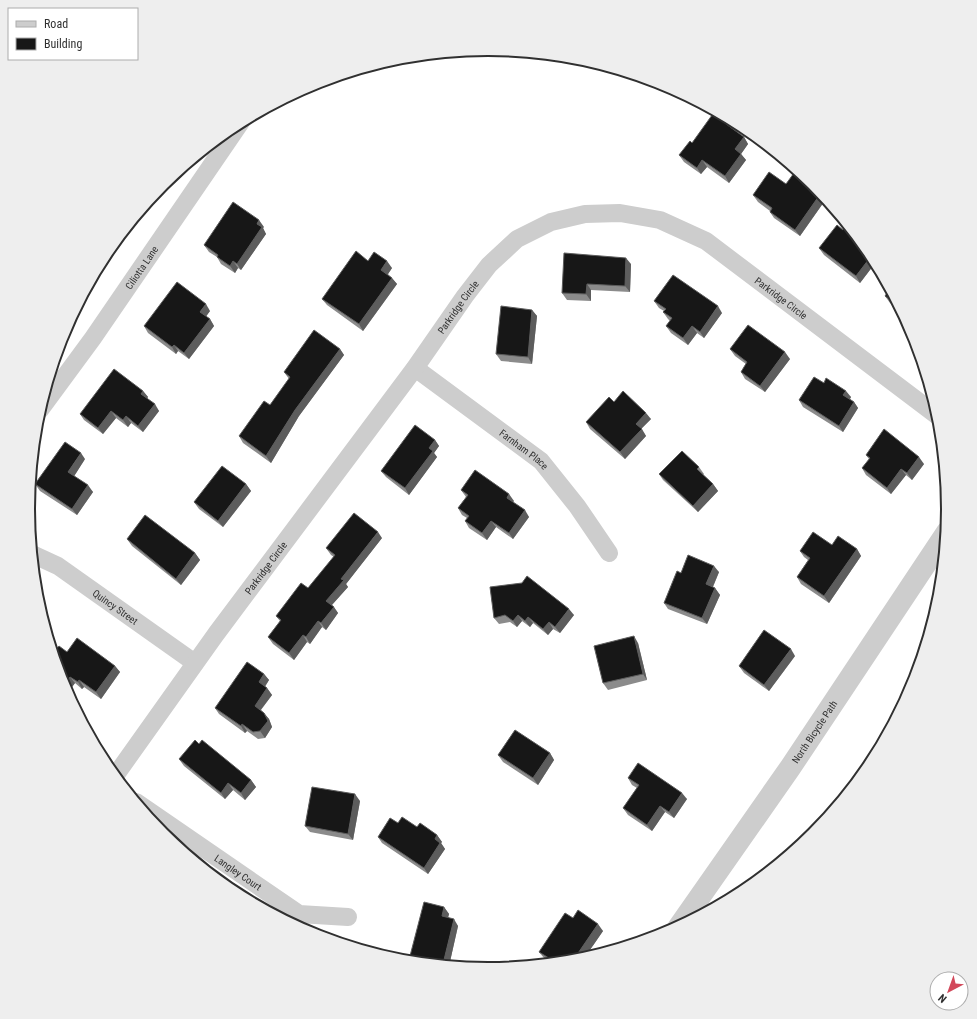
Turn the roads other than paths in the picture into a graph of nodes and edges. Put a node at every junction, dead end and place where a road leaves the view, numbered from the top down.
1 (231, 136) edge
2 (415, 368) junction
3 (49, 398) edge
4 (931, 410) edge
5 (941, 541) edge
6 (609, 553) dead end
7 (38, 557) edge
8 (195, 663) junction
9 (118, 771) edge
10 (151, 813) edge
11 (348, 917) dead end
12 (685, 918) edge

1 - 3 street, Ciliotta Lane
2 - 4 street, Parkridge Circle
2 - 6 street, Farnham Place
2 - 8 street, Parkridge Circle
5 - 12 street, North Bicycle Path
7 - 8 street, Quincy Street
8 - 9 street, Parkridge Circle
10 - 11 street, Langley Court

